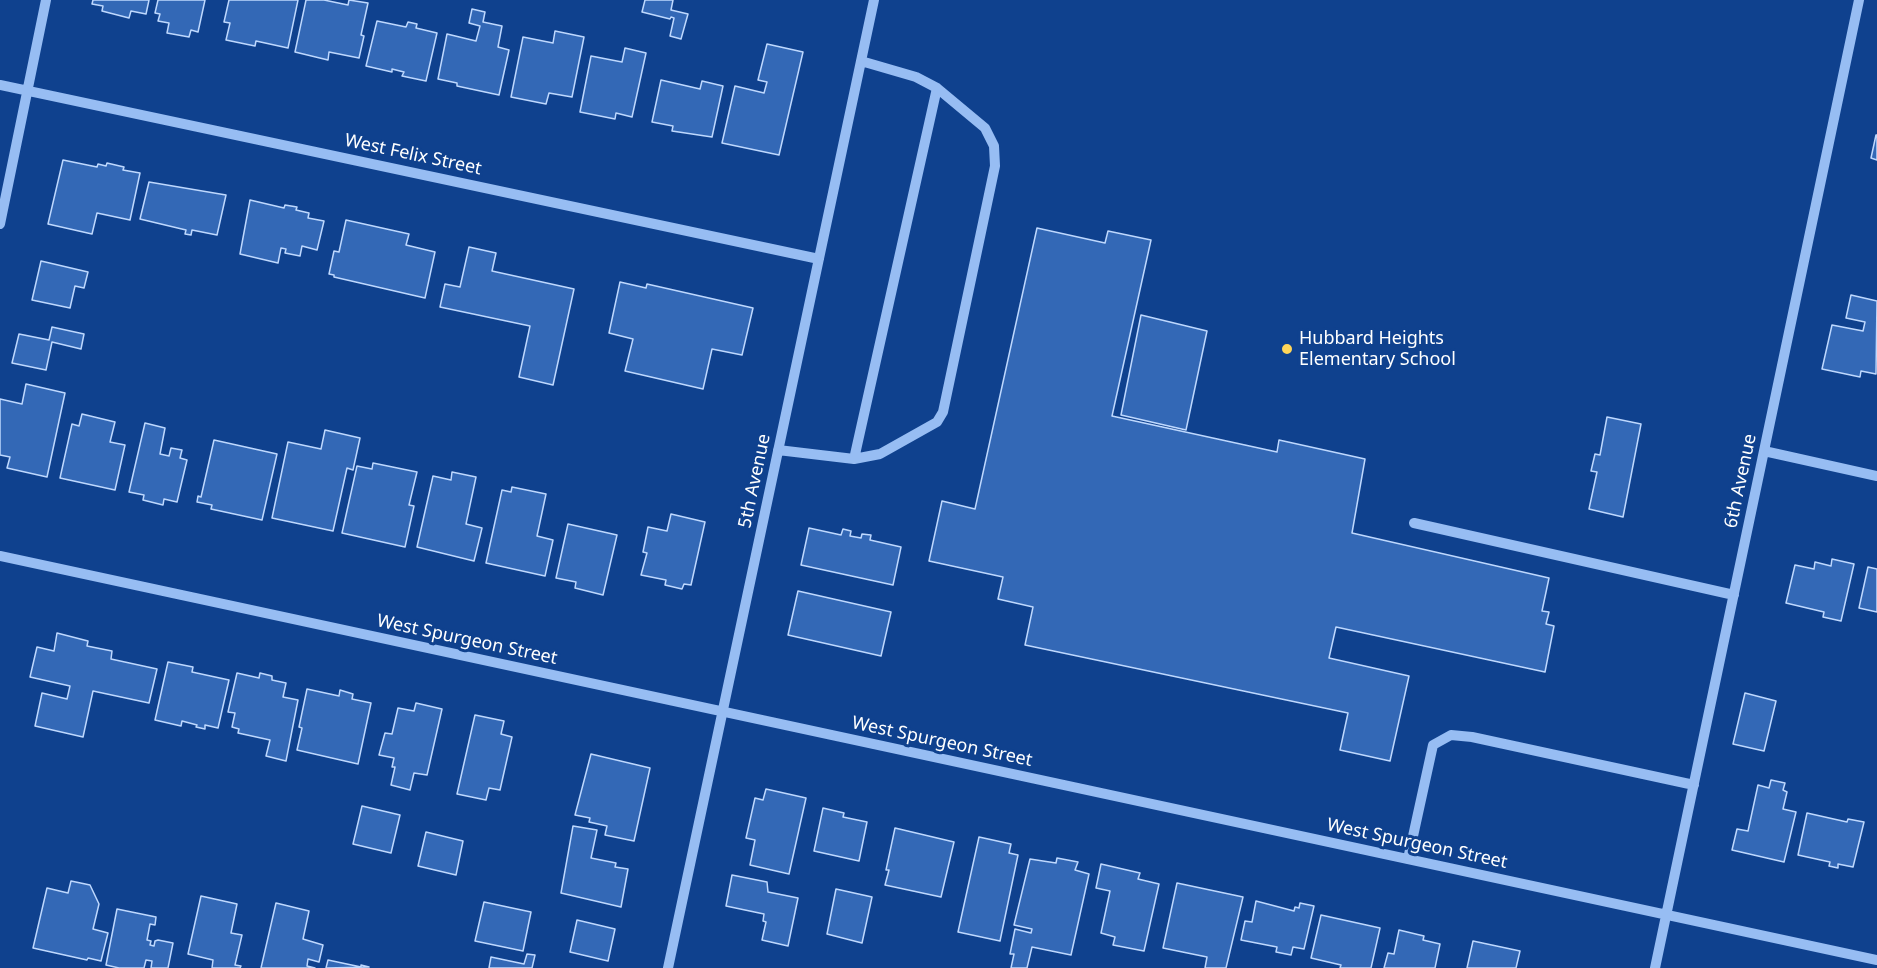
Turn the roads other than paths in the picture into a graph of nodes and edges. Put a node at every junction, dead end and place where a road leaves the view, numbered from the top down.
1 (46, 0) edge
2 (874, 0) edge
3 (1858, 0) edge
4 (861, 61) junction
5 (0, 85) edge
6 (937, 88) junction
7 (28, 90) junction
8 (0, 224) edge
9 (819, 259) junction
10 (778, 450) junction
11 (1764, 451) junction
12 (854, 459) junction
13 (1877, 476) edge
14 (1414, 523) dead end
15 (0, 556) edge
16 (1734, 595) junction
17 (723, 712) junction
18 (1694, 785) junction
19 (1408, 859) junction
20 (1666, 915) junction
21 (1877, 960) edge
22 (668, 968) edge
23 (1655, 968) edge

1 - 7 street
2 - 4 street, 5th Avenue
3 - 11 street, 6th Avenue
4 - 6 street
4 - 9 street, 5th Avenue
5 - 7 street, West Felix Street
6 - 12 street
6 - 12 street
7 - 8 street
7 - 9 street, West Felix Street
9 - 10 street, 5th Avenue
10 - 12 street
10 - 17 street, 5th Avenue
11 - 13 street
11 - 16 street, 6th Avenue
14 - 16 street
15 - 17 street, West Spurgeon Street
16 - 18 street, 6th Avenue
17 - 19 street, West Spurgeon Street
17 - 22 street, 5th Avenue
18 - 19 street
18 - 20 street, 6th Avenue
19 - 20 street, West Spurgeon Street
20 - 21 street, West Spurgeon Street
20 - 23 street, 6th Avenue

